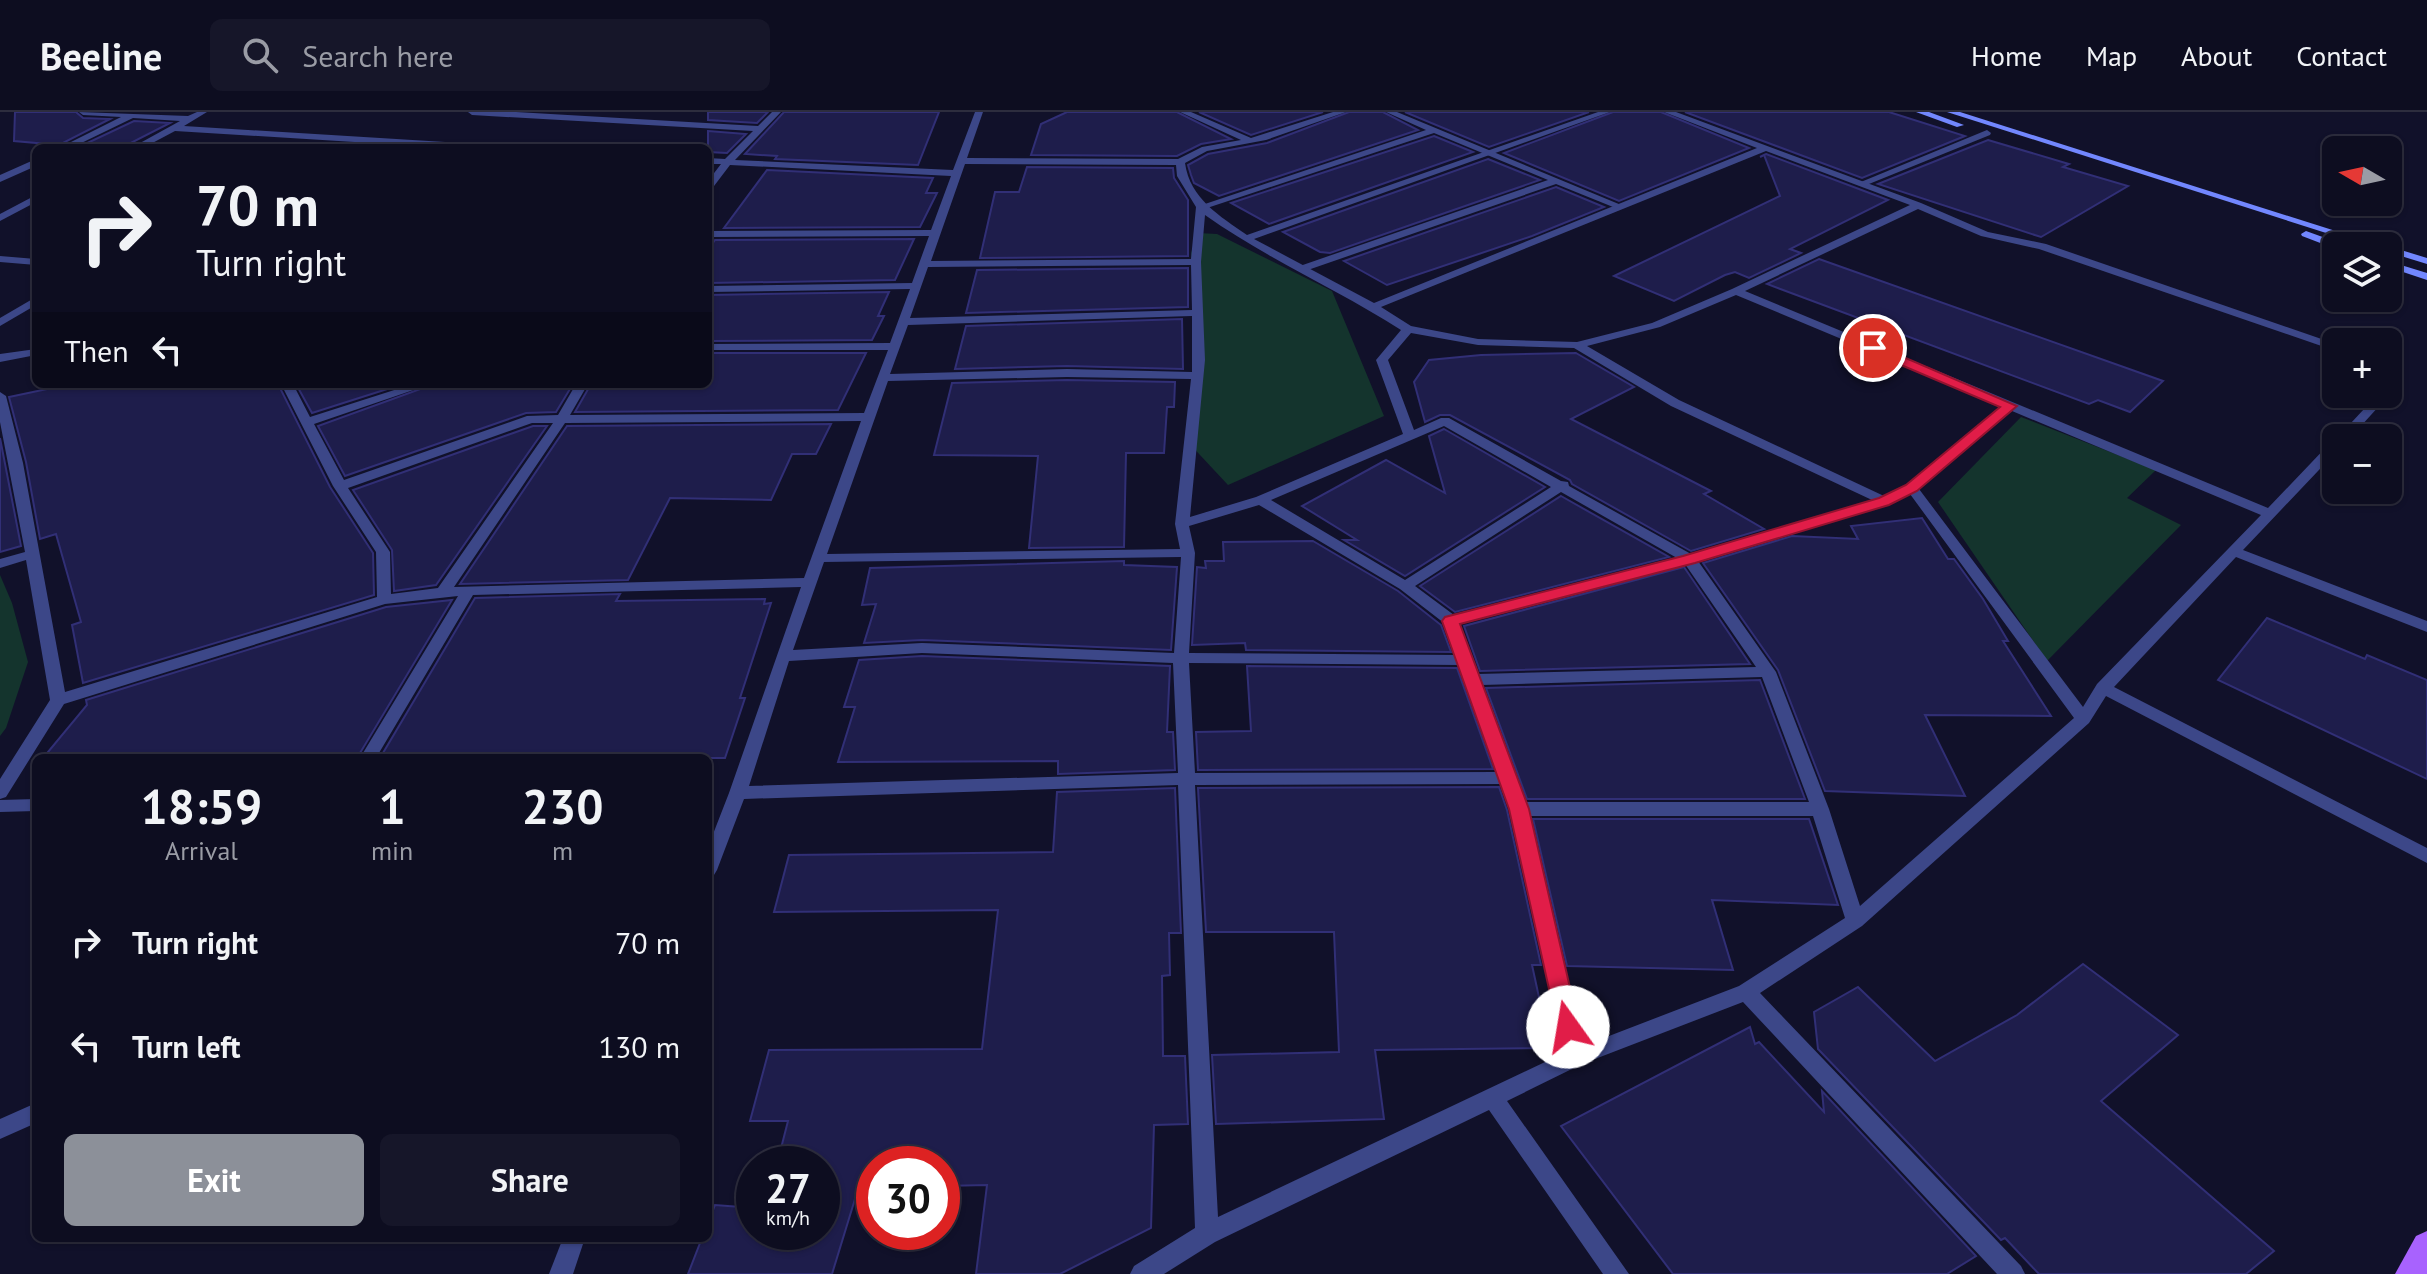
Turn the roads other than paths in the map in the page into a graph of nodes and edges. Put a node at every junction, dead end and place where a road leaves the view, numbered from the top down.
1 (83, 112) edge
2 (203, 112) edge
3 (472, 112) edge
4 (777, 112) edge
5 (979, 112) edge
6 (1184, 112) edge
7 (1342, 112) edge
8 (1390, 112) edge
9 (1606, 112) edge
10 (1668, 112) edge
11 (1920, 112) edge
12 (1951, 112) edge
13 (135, 114) edge
14 (190, 119) junction
15 (174, 128) junction
16 (760, 129) junction
17 (1435, 130) junction
18 (1987, 133) junction
19 (315, 136) junction
20 (1250, 141) junction
21 (72, 144) edge
22 (144, 144) edge
23 (301, 144) edge
24 (423, 144) edge
25 (1766, 148) junction
26 (1490, 151) junction
27 (712, 161) edge
28 (727, 162) junction
29 (1180, 162) junction
30 (32, 164) edge
31 (959, 167) junction
32 (0, 179) edge
33 (1558, 180) junction
34 (712, 183) edge
35 (1861, 184) junction
36 (32, 200) edge
37 (1918, 205) junction
38 (1201, 207) junction
39 (1621, 207) junction
40 (0, 218) edge
41 (2333, 232) edge
42 (935, 233) junction
43 (712, 234) edge
44 (1246, 239) junction
45 (2322, 241) edge
46 (2402, 253) edge
47 (0, 259) edge
48 (2427, 261) edge
49 (32, 262) edge
50 (1196, 262) junction
51 (924, 264) junction
52 (1301, 269) junction
53 (2402, 269) edge
54 (2427, 277) edge
55 (916, 286) junction
56 (712, 289) edge
57 (1736, 291) junction
58 (32, 303) edge
59 (1373, 307) junction
60 (1197, 313) junction
61 (904, 322) junction
62 (0, 323) edge
63 (1408, 329) junction
64 (2322, 343) edge
65 (1577, 345) junction
66 (895, 346) junction
67 (712, 347) edge
68 (32, 353) edge
69 (0, 358) edge
70 (1198, 376) junction
71 (883, 378) junction
72 (289, 388) edge
73 (413, 388) edge
74 (580, 388) edge
75 (0, 396) edge
76 (2010, 406) junction
77 (2371, 408) edge
78 (869, 417) junction
79 (561, 419) junction
80 (307, 422) junction
81 (2356, 424) edge
82 (1410, 436) junction
83 (2322, 460) edge
84 (1563, 485) junction
85 (340, 486) junction
86 (1912, 488) junction
87 (1261, 500) junction
88 (1884, 501) junction
89 (2270, 514) junction
90 (1182, 524) junction
91 (2233, 551) junction
92 (1188, 553) junction
93 (32, 554) junction
94 (819, 558) junction
95 (1689, 559) junction
96 (0, 564) edge
97 (810, 582) junction
98 (1405, 586) junction
99 (468, 591) junction
100 (443, 592) junction
101 (384, 600) junction
102 (1451, 621) junction
103 (2427, 627) edge
104 (783, 656) junction
105 (1181, 658) junction
106 (1464, 660) junction
107 (1768, 672) junction
108 (1472, 680) junction
109 (2103, 688) junction
110 (58, 700) junction
111 (2083, 719) junction
112 (370, 754) edge
113 (1508, 778) junction
114 (1186, 779) junction
115 (0, 793) edge
116 (738, 793) junction
117 (32, 805) edge
118 (0, 806) edge
119 (1519, 809) junction
120 (1820, 809) junction
121 (2427, 856) edge
122 (712, 860) edge
123 (1855, 921) junction
124 (1746, 992) junction
125 (1575, 1058) junction
126 (1492, 1097) junction
127 (32, 1118) edge
128 (0, 1129) edge
129 (1207, 1234) junction
130 (573, 1242) edge
131 (2427, 1247) edge
132 (561, 1274) edge
133 (1142, 1274) edge
134 (1617, 1274) edge
135 (2013, 1274) edge
136 (2411, 1274) edge

1 - 13 street
2 - 14 street
3 - 16 street
4 - 16 street
5 - 31 street
6 - 20 street
7 - 20 street
8 - 17 street
9 - 26 street
10 - 25 street
11 - 18 main road
12 - 41 main road
13 - 14 street
13 - 21 street
14 - 15 street
15 - 19 street
15 - 22 street
16 - 28 street
17 - 26 street
17 - 38 street
18 - 35 street
18 - 45 main road
19 - 23 street
19 - 24 street
20 - 29 street
25 - 35 street
25 - 39 street
26 - 33 street
26 - 44 street
27 - 28 street
28 - 31 street
28 - 34 street
29 - 31 street
29 - 38 street
30 - 32 street
31 - 42 street
33 - 39 street
33 - 52 street
35 - 37 street
36 - 40 street
37 - 57 street
37 - 64 street
38 - 44 street
38 - 50 street
39 - 59 street
42 - 43 street
42 - 51 street
44 - 52 street
46 - 48 main road
47 - 49 street
50 - 51 street
50 - 60 street
51 - 55 street
52 - 59 street
53 - 54 main road
55 - 56 street
55 - 61 street
57 - 65 street
57 - 76 street
58 - 62 street
59 - 63 street
60 - 61 street
60 - 70 street
61 - 66 street
63 - 65 street
63 - 82 street
65 - 88 street
66 - 67 street
66 - 71 street
68 - 69 street
70 - 71 street
70 - 90 street
71 - 78 street
72 - 80 street
73 - 80 street
74 - 79 street
75 - 93 street
76 - 86 street
76 - 89 street
77 - 81 street
78 - 79 street
78 - 94 street
79 - 85 street
79 - 100 street
80 - 85 street
82 - 84 street
82 - 87 street
83 - 89 street
84 - 95 street
84 - 98 street
85 - 101 street
86 - 88 street
86 - 111 street
87 - 90 street
87 - 98 street
88 - 95 street
89 - 91 street
90 - 92 street
91 - 103 street
91 - 109 street
92 - 94 street
92 - 105 street
93 - 96 street
93 - 110 street
94 - 97 street
95 - 102 street
95 - 107 street
97 - 99 street
97 - 104 street
98 - 102 street
99 - 100 street
99 - 112 street
100 - 101 street
101 - 110 street
102 - 106 street
104 - 105 street
104 - 116 street
105 - 106 street
105 - 114 street
106 - 108 street
107 - 108 street
107 - 120 street
108 - 113 street
109 - 111 street
109 - 121 street
110 - 115 street
111 - 123 street
113 - 114 street
113 - 119 street
114 - 116 street
114 - 129 street
116 - 122 street
117 - 118 street
119 - 120 street
119 - 125 street
120 - 123 street
123 - 124 street
124 - 125 street
124 - 135 street
125 - 126 street
126 - 129 street
126 - 134 street
127 - 128 street
129 - 133 street
130 - 132 street
131 - 136 main road

